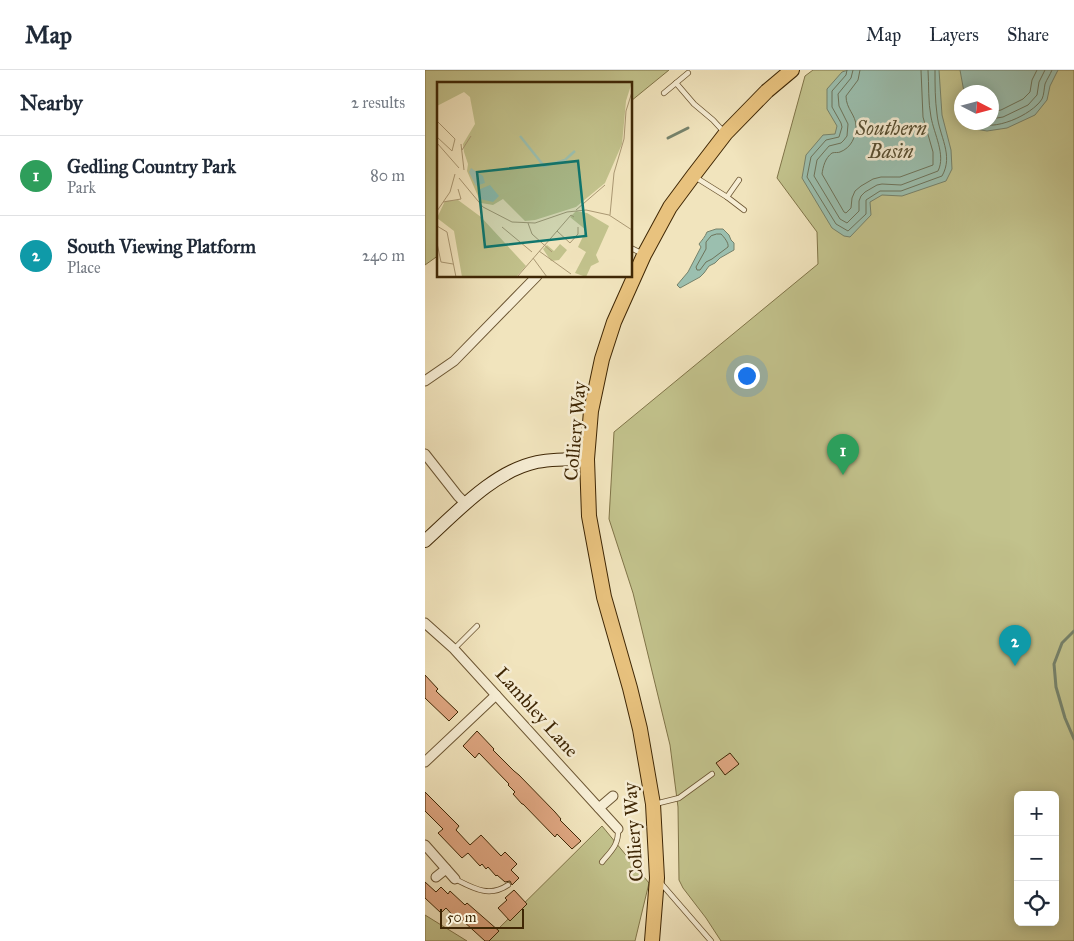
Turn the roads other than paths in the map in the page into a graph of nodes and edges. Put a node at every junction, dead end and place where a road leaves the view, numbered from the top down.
1 (792, 70) edge
2 (688, 73) dead end
3 (676, 83) junction
4 (664, 92) dead end
5 (726, 133) junction
6 (693, 176) junction
7 (739, 180) dead end
8 (727, 197) junction
9 (744, 210) dead end
10 (633, 249) edge
11 (644, 255) junction
12 (535, 278) edge
13 (425, 381) edge
14 (425, 454) edge
15 (587, 459) junction
16 (466, 504) junction
17 (425, 541) edge
18 (425, 623) edge
19 (477, 626) dead end
20 (454, 649) junction
21 (496, 696) junction
22 (425, 762) edge
23 (712, 774) dead end
24 (613, 796) dead end
25 (653, 804) junction
26 (599, 808) junction
27 (618, 829) joint
28 (425, 845) edge
29 (602, 862) dead end
30 (446, 868) junction
31 (436, 877) dead end
32 (657, 878) junction
33 (455, 879) joint
34 (507, 885) dead end
35 (652, 941) edge
36 (711, 941) edge

1 - 5 main road, Colliery Way
2 - 3 lane
3 - 4 lane
3 - 5 lane
5 - 6 main road, Colliery Way
6 - 8 lane
6 - 11 main road, Colliery Way
7 - 8 lane
8 - 9 lane
10 - 11 lane
11 - 15 main road, Colliery Way
12 - 13 street
14 - 16 street
15 - 16 street
15 - 25 main road, Colliery Way
16 - 17 street
18 - 20 street, Lambley Lane
19 - 20 lane
20 - 21 street, Lambley Lane
21 - 22 street
21 - 26 street, Lambley Lane
23 - 25 lane
24 - 26 street
25 - 32 main road, Colliery Way
26 - 27 street, Lambley Lane
27 - 29 lane
28 - 30 street
30 - 31 street
30 - 33 street
32 - 35 main road, Colliery Way
32 - 36 lane
33 - 34 lane

